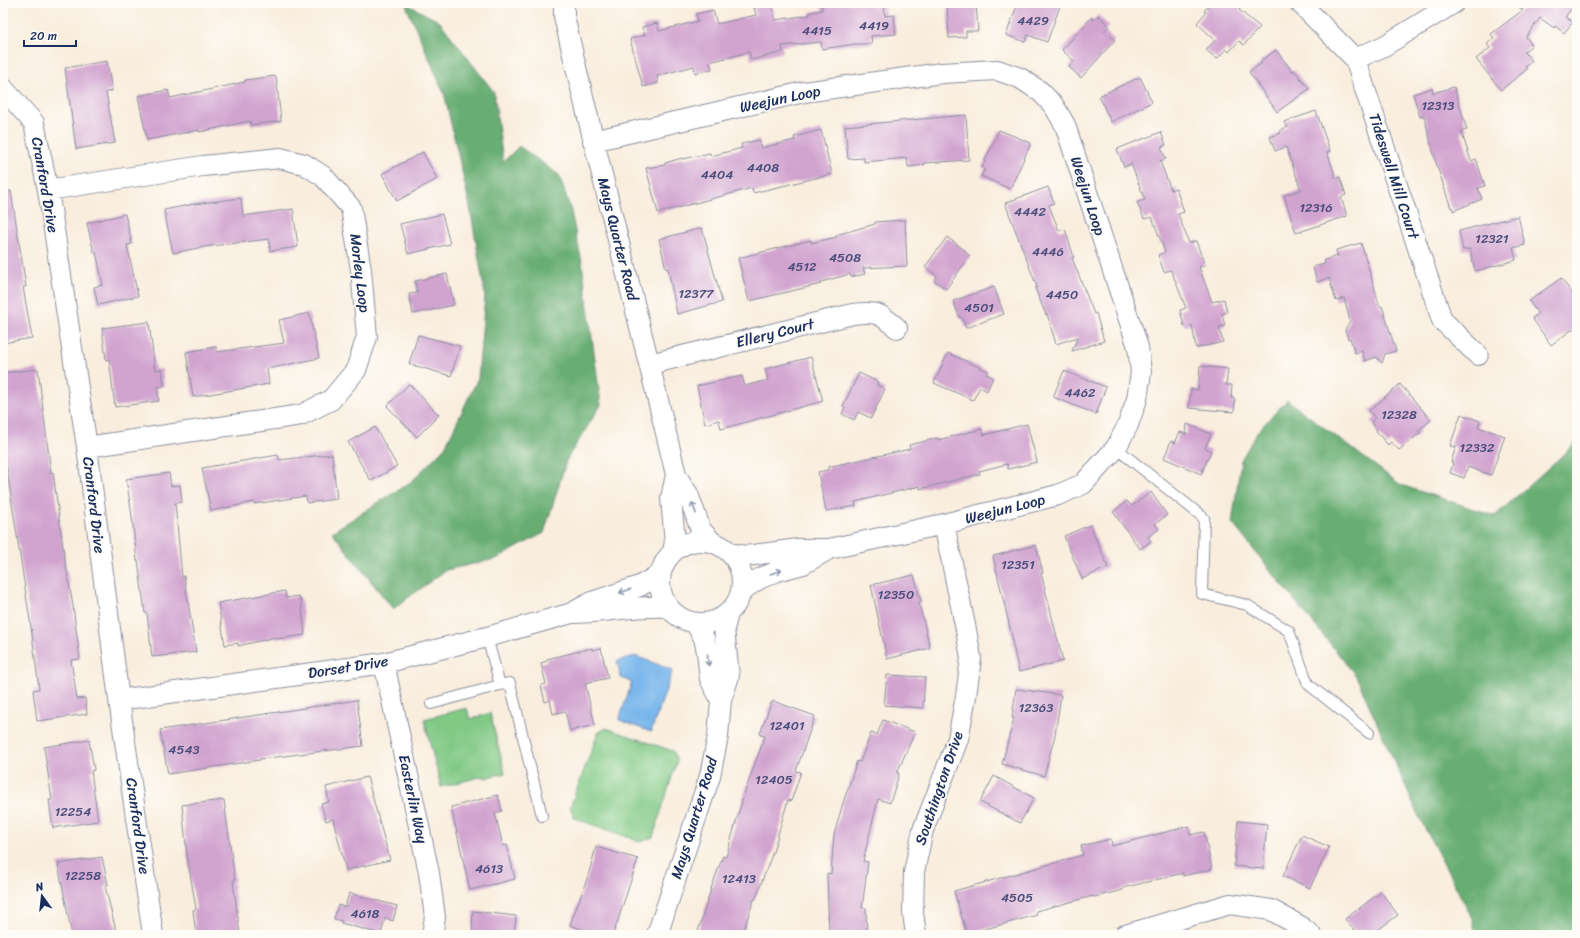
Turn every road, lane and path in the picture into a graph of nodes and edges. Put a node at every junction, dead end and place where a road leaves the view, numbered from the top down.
1 (564, 3) edge
2 (1300, 3) edge
3 (1454, 3) edge
4 (1355, 59) junction
5 (3, 88) edge
6 (593, 141) junction
7 (48, 190) junction
8 (897, 328) dead end
9 (1478, 355) dead end
10 (650, 364) junction
11 (86, 447) junction
12 (1116, 448) junction
13 (676, 475) junction
14 (944, 524) junction
15 (712, 542) junction
16 (829, 549) junction
17 (673, 551) junction
18 (730, 553) junction
19 (660, 574) junction
20 (742, 590) junction
21 (667, 607) junction
22 (572, 614) junction
23 (728, 614) junction
24 (696, 624) junction
25 (487, 637) junction
26 (384, 663) junction
27 (500, 685) junction
28 (119, 700) junction
29 (721, 700) junction
30 (430, 704) dead end
31 (1369, 733) dead end
32 (542, 816) dead end
33 (153, 935) edge
34 (432, 935) edge
35 (658, 935) edge
36 (916, 935) edge
37 (1125, 935) edge
38 (1311, 935) edge

1 - 6 street, Mays Quarter Road
2 - 4 street, Tideswell Mill Court
3 - 4 street
4 - 9 street, Tideswell Mill Court
5 - 7 street, Cranford Drive
6 - 10 street, Mays Quarter Road
6 - 12 street, Weejun Loop
7 - 11 street, Cranford Drive
7 - 11 street, Morley Loop
8 - 10 street, Ellery Court
10 - 13 street, Mays Quarter Road
11 - 28 street, Cranford Drive
12 - 14 street, Weejun Loop
12 - 31 lane
15 -> 13 street, Mays Quarter Road
13 - 17 street, Mays Quarter Road
14 - 16 street, Weejun Loop
14 - 36 street, Southington Drive
15 - 17 street
15 - 18 street, Mays Quarter Road
16 - 18 street, Weejun Loop
20 -> 16 street, Weejun Loop
17 - 19 street
18 - 20 street, Mays Quarter Road
19 - 21 street
19 -> 22 street, Dorset Drive
20 - 23 street, Mays Quarter Road
21 - 22 street, Dorset Drive
21 - 24 street
22 - 25 street, Dorset Drive
23 - 24 street
23 - 29 street, Mays Quarter Road
24 -> 29 street
25 - 26 street, Dorset Drive
25 - 27 lane
26 - 28 street, Dorset Drive
26 - 34 street, Easterlin Way
27 - 30 lane
27 - 32 lane
28 - 33 street, Cranford Drive
29 - 35 street, Mays Quarter Road
37 - 38 street

